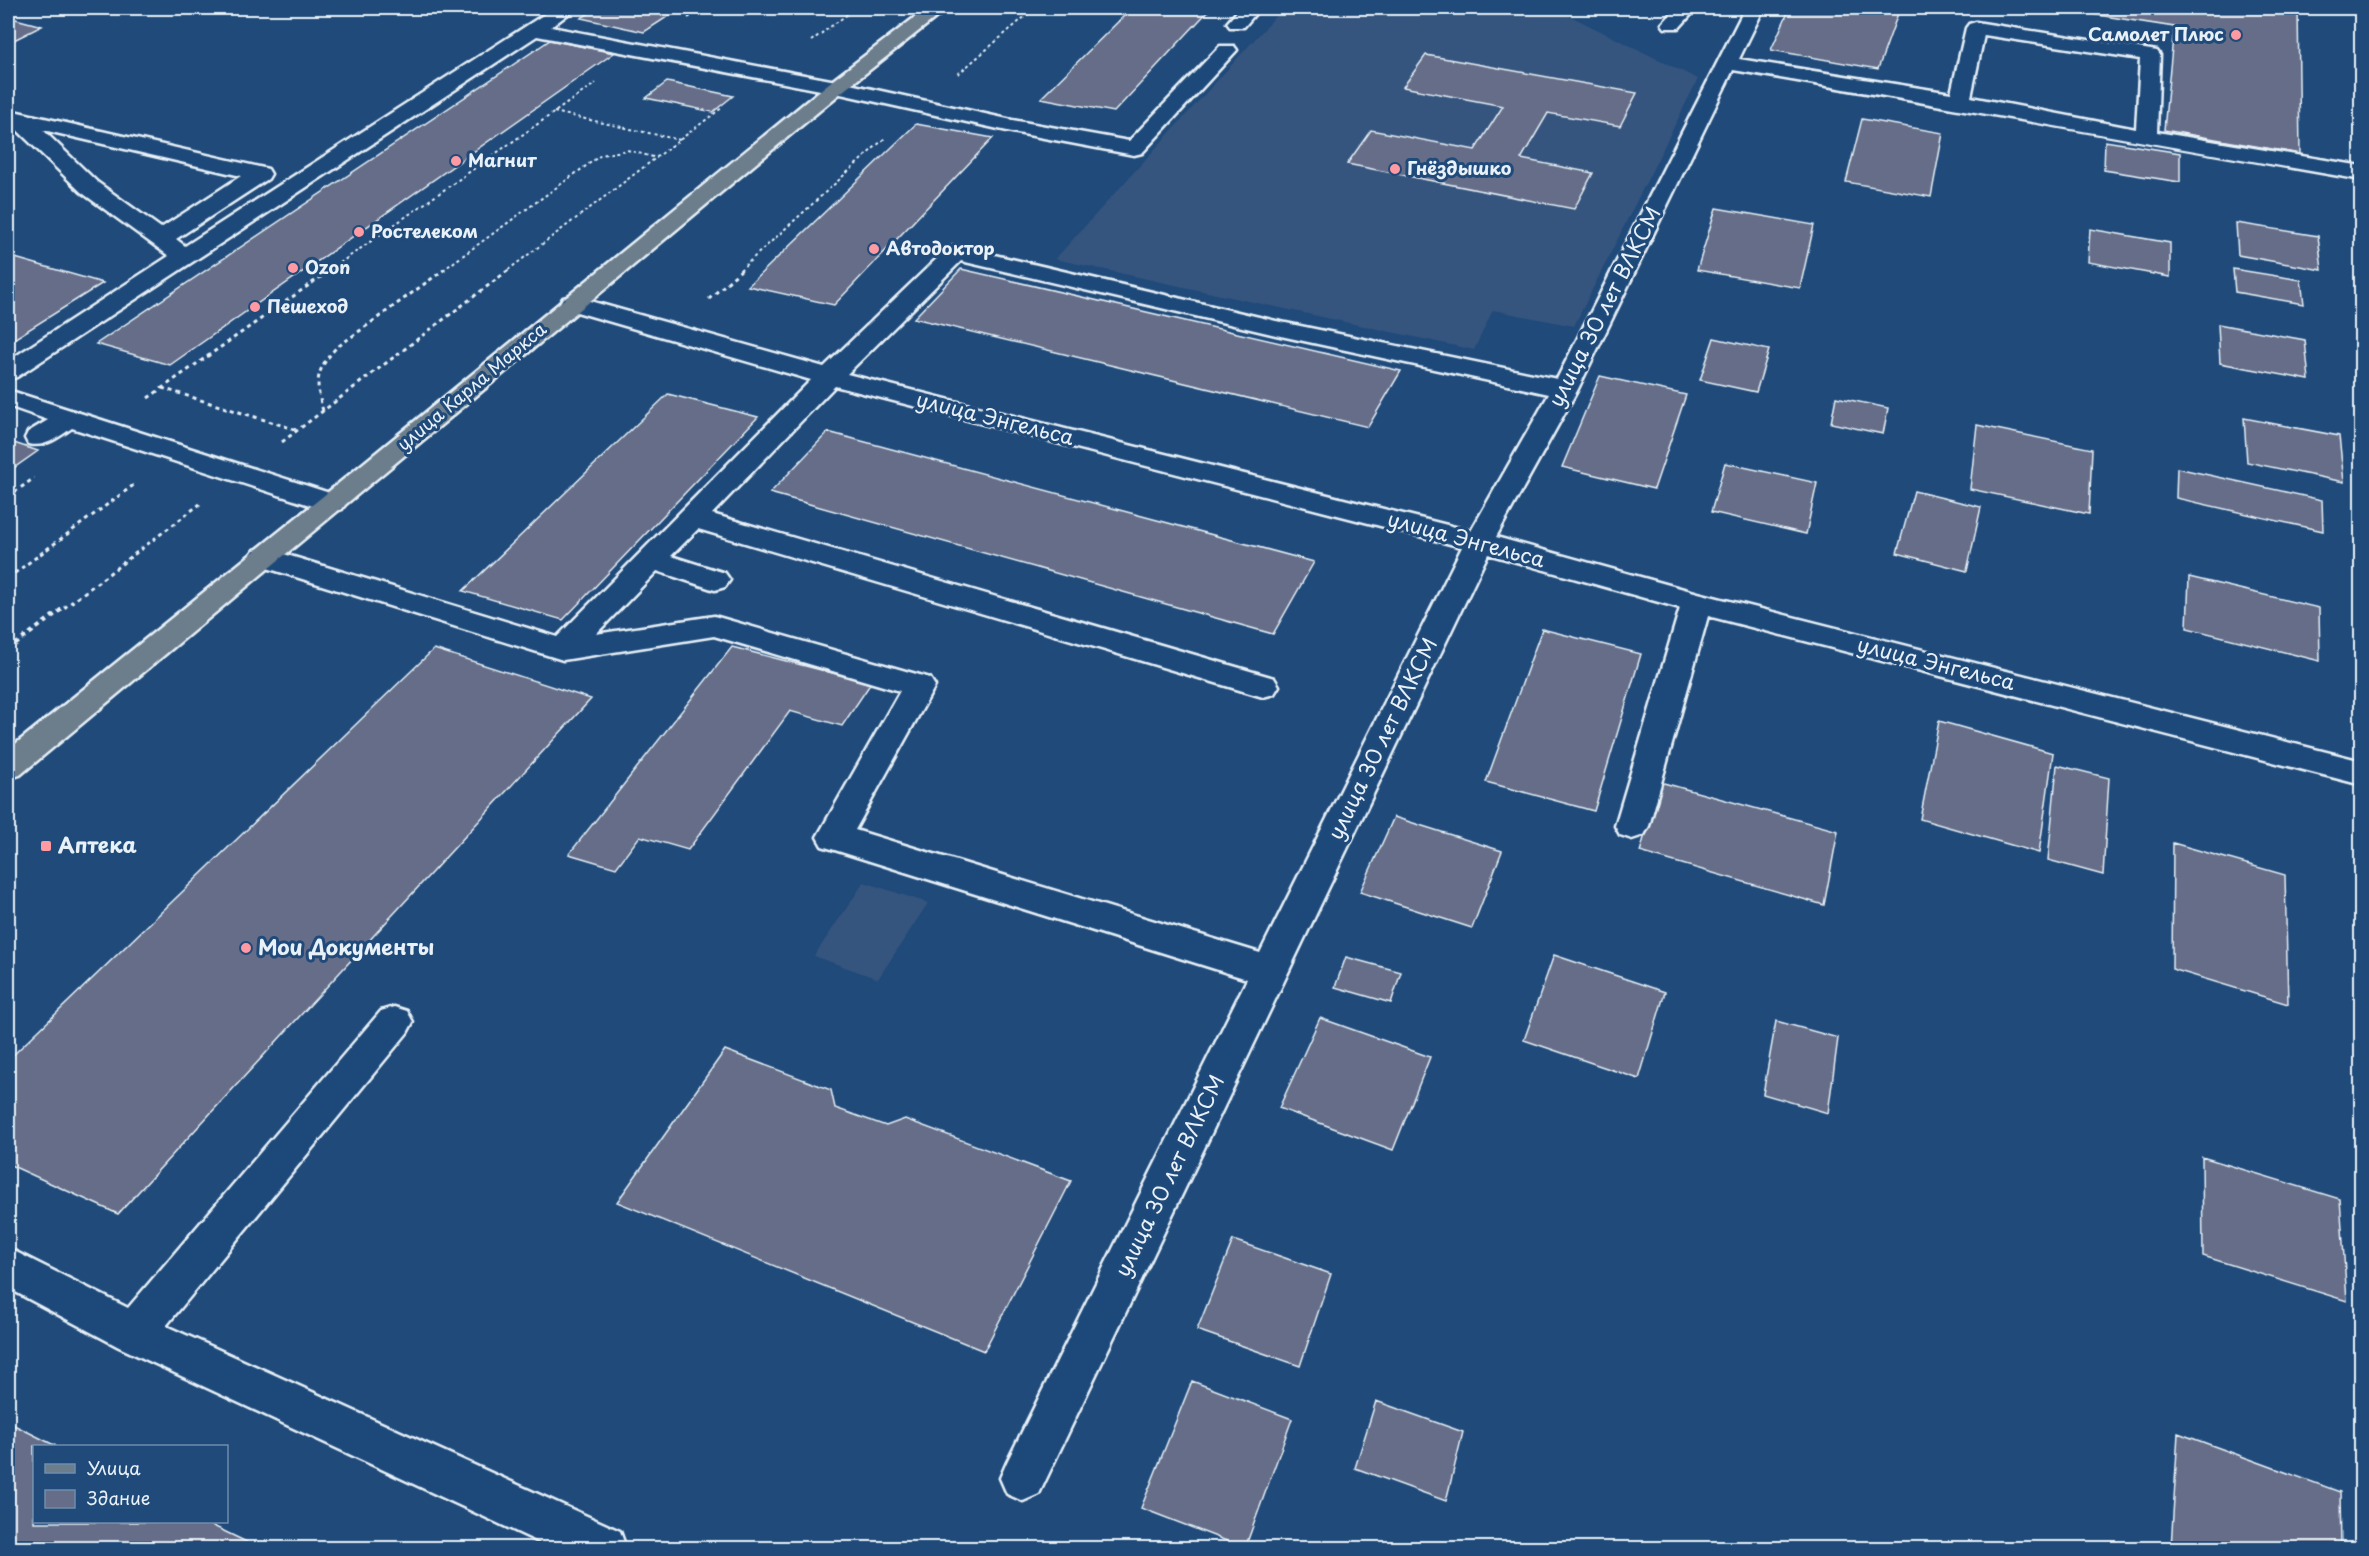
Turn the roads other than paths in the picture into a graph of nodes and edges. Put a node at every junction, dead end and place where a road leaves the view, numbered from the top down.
1 (566, 8) edge
2 (938, 8) edge
3 (1250, 8) edge
4 (1687, 8) edge
5 (1754, 8) edge
6 (1237, 23) dead end
7 (1672, 24) dead end
8 (533, 29) junction
9 (1227, 50) dead end
10 (1727, 63) junction
11 (836, 87) junction
12 (1960, 101) junction
13 (13, 116) edge
14 (2146, 137) junction
15 (2361, 173) edge
16 (160, 238) junction
17 (184, 256) junction
18 (572, 303) junction
19 (8, 372) edge
20 (829, 377) junction
21 (1565, 389) junction
22 (8, 398) edge
23 (69, 418) junction
24 (38, 438) dead end
25 (332, 503) junction
26 (690, 517) junction
27 (1479, 542) junction
28 (264, 557) junction
29 (650, 560) junction
30 (715, 580) dead end
31 (1697, 603) junction
32 (563, 650) junction
33 (1263, 686) dead end
34 (8, 767) edge
35 (2361, 773) edge
36 (1632, 826) dead end
37 (1270, 971) junction
38 (394, 1022) dead end
39 (8, 1267) edge
40 (134, 1333) junction
41 (1023, 1478) dead end
42 (582, 1544) edge

1 - 8 street
2 - 11 main road, улица Карла Маркса
3 - 6 street
4 - 7 street
5 - 10 street, улица 30 лет ВЛКСМ
8 - 11 street
8 - 17 street
9 - 11 street
10 - 12 street
10 - 21 street, улица 30 лет ВЛКСМ
11 - 18 main road, улица Карла Маркса
12 - 14 street
12 - 14 street
13 - 16 street
13 - 16 street
14 - 15 street
16 - 17 street
17 - 19 street
18 - 20 street, улица Энгельса
18 - 25 main road, улица Карла Маркса
20 - 21 street
20 - 26 street
20 - 27 street, улица Энгельса
21 - 27 street, улица 30 лет ВЛКСМ
22 - 23 street
23 - 24 street
23 - 25 street
25 - 28 main road, улица Карла Маркса
26 - 29 street
26 - 33 street
27 - 31 street, улица Энгельса
27 - 37 street, улица 30 лет ВЛКСМ
28 - 32 street
28 - 34 main road, улица Карла Маркса
29 - 30 street
29 - 32 street
31 - 35 street, улица Энгельса
31 - 36 street
32 - 37 street
37 - 41 street, улица 30 лет ВЛКСМ
38 - 40 street
39 - 40 street
40 - 42 street

